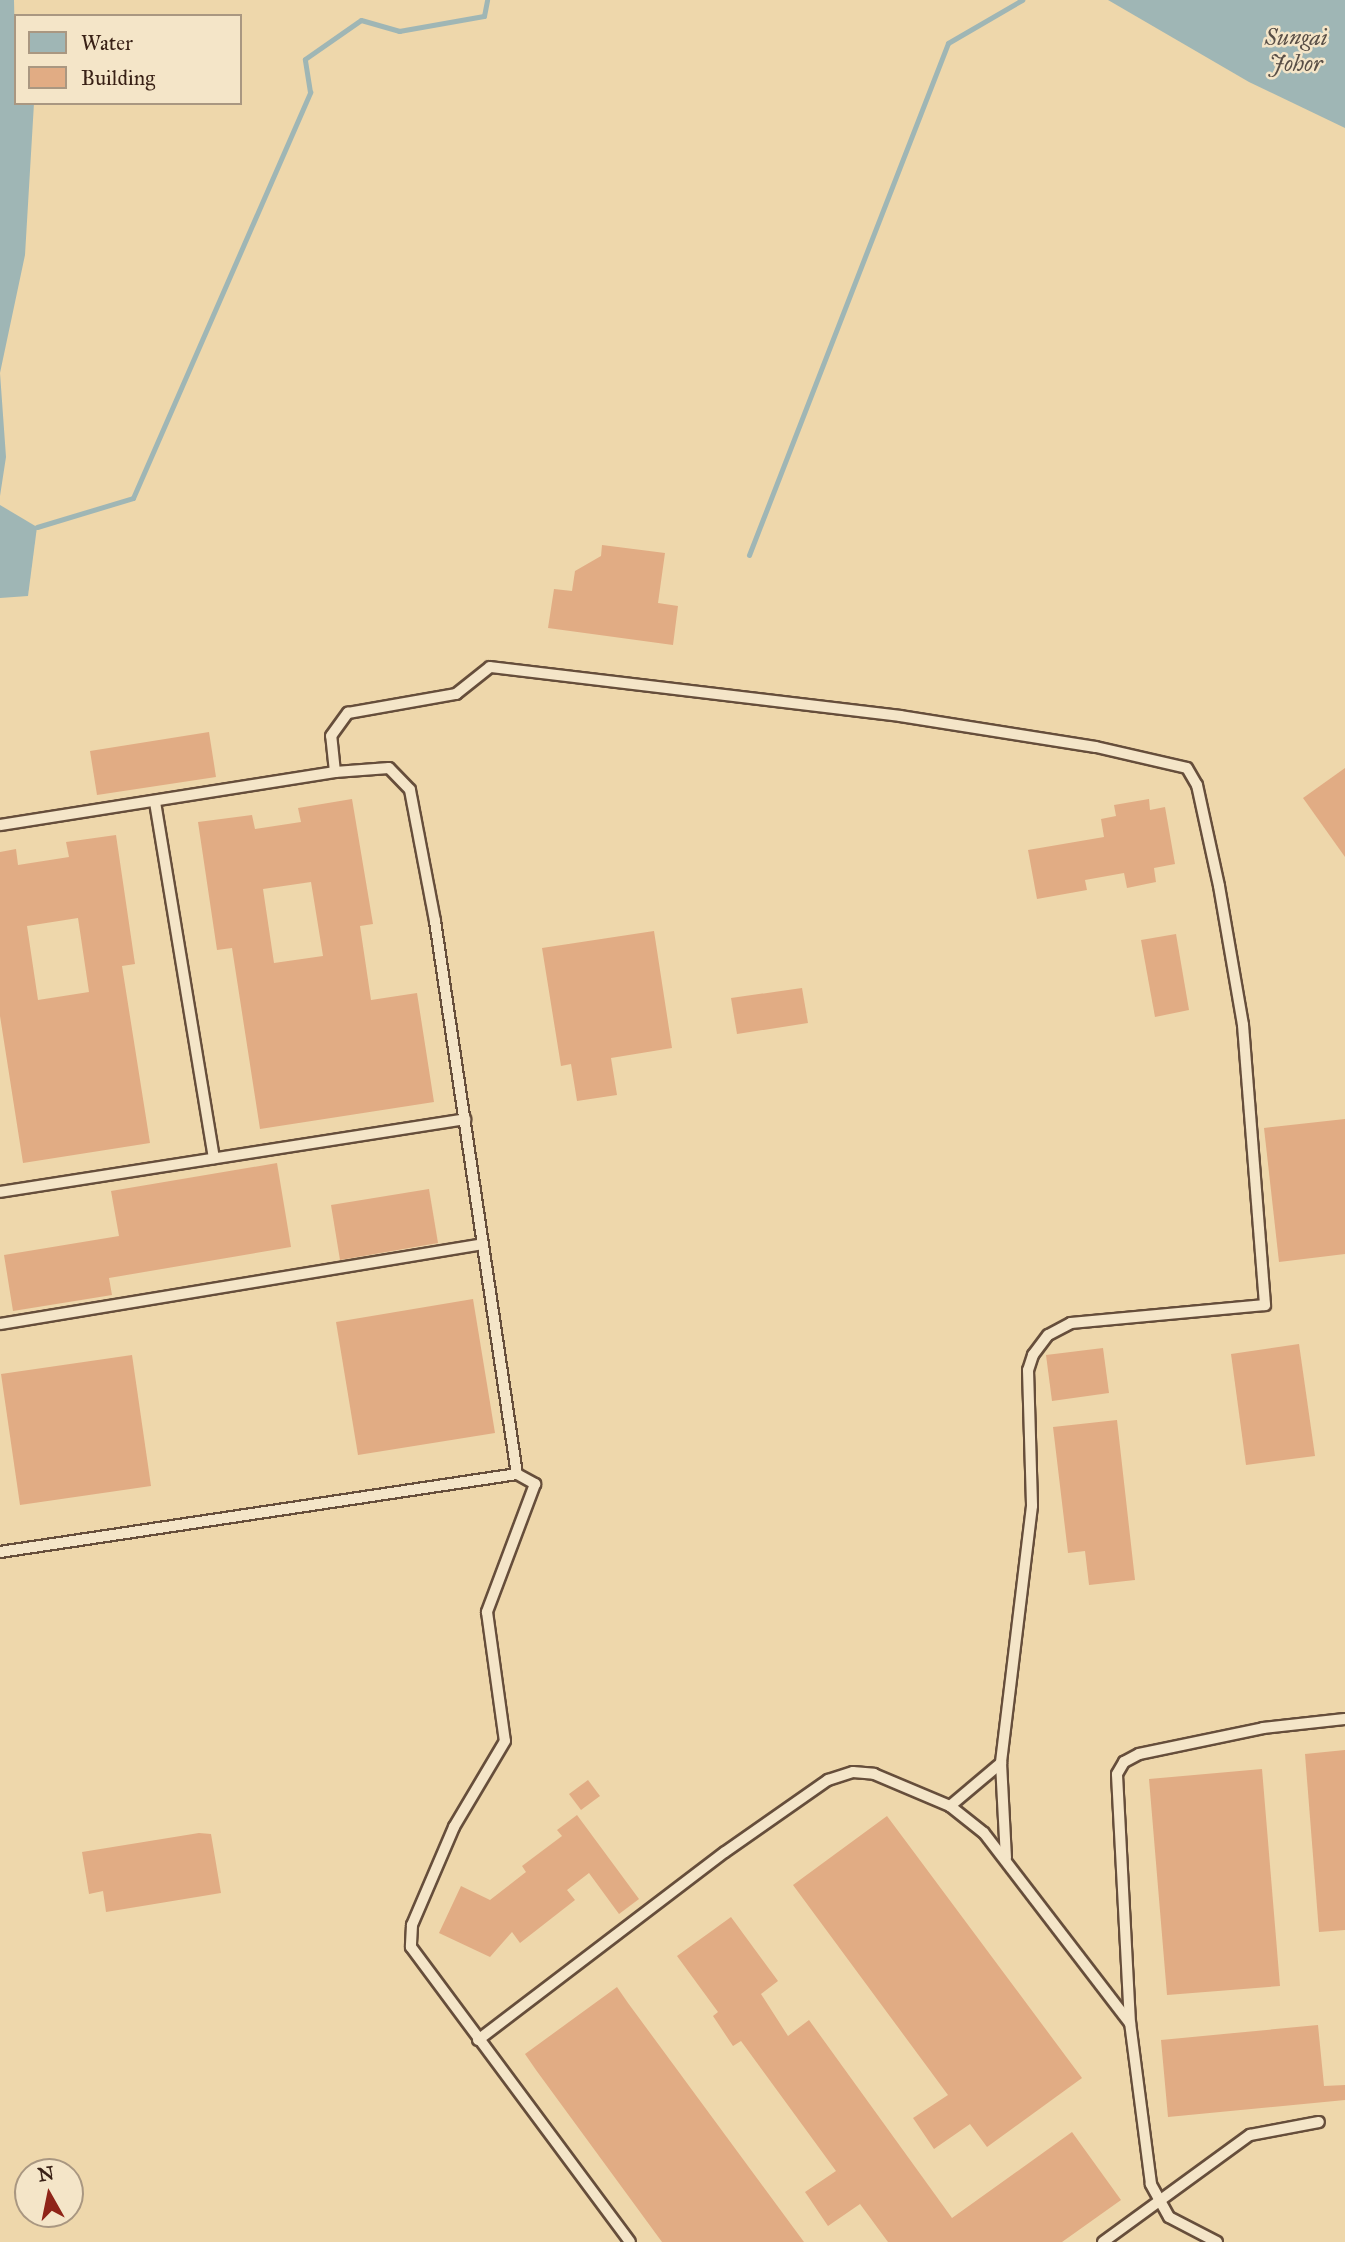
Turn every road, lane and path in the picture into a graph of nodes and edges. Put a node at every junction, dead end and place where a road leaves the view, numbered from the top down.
1 (335, 772) junction
2 (155, 802) junction
3 (0, 825) edge
4 (465, 1119) junction
5 (214, 1158) junction
6 (0, 1192) edge
7 (482, 1244) junction
8 (0, 1325) edge
9 (517, 1474) junction
10 (0, 1552) edge
11 (1345, 1719) edge
12 (1001, 1763) junction
13 (950, 1806) junction
14 (1006, 1858) junction
15 (1130, 2023) junction
16 (478, 2040) junction
17 (1319, 2122) dead end
18 (1157, 2202) junction
19 (630, 2242) edge
20 (1103, 2242) edge
21 (1217, 2242) edge

1 - 2 lane
1 - 4 lane
1 - 12 lane
2 - 3 lane
2 - 5 lane
4 - 5 lane
4 - 7 lane
5 - 6 lane
7 - 8 lane
7 - 9 lane
9 - 10 lane
9 - 16 lane
11 - 15 lane
12 - 13 lane
12 - 14 lane
13 - 14 lane
13 - 16 lane
14 - 15 lane
15 - 18 lane
16 - 19 lane
17 - 18 lane
18 - 20 lane
18 - 21 lane

